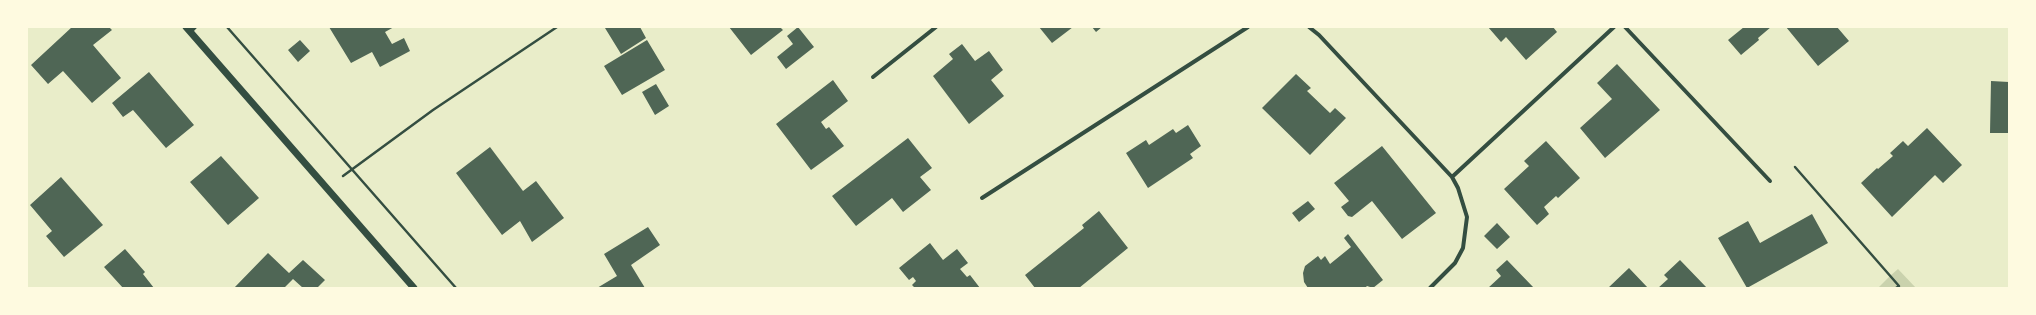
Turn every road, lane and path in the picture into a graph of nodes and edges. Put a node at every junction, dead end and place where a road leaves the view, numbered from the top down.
1 (228, 27) edge
2 (557, 27) edge
3 (936, 27) edge
4 (1248, 27) edge
5 (1309, 27) edge
6 (1614, 27) edge
7 (1625, 27) edge
8 (190, 28) edge
9 (873, 77) dead end
10 (1795, 167) dead end
11 (352, 169) junction
12 (1452, 177) junction
13 (1770, 181) dead end
14 (327, 189) junction
15 (982, 198) dead end
16 (1899, 287) edge
17 (414, 288) edge
18 (456, 288) edge
19 (1430, 288) edge

1 - 11 path
2 - 11 path
3 - 9 street
4 - 15 street
5 - 12 street
6 - 12 street
7 - 13 street
8 - 14 street
10 - 16 path
11 - 14 path
11 - 18 path
12 - 19 street
14 - 17 street

